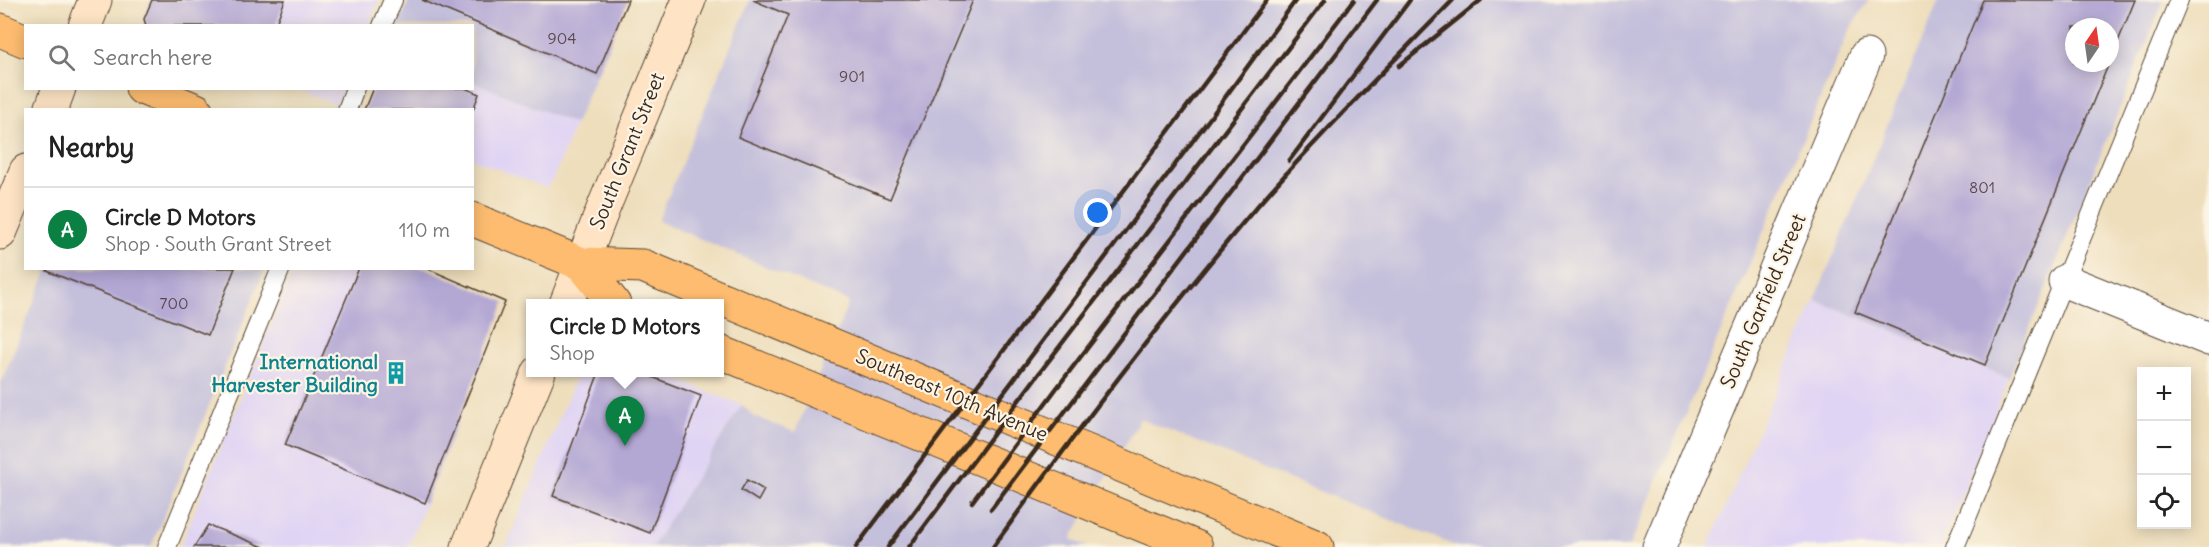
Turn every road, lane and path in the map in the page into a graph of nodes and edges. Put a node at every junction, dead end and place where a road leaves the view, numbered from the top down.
1 (95, 0) edge
2 (393, 0) edge
3 (689, 0) edge
4 (2179, 0) edge
5 (85, 24) edge
6 (383, 24) edge
7 (0, 30) edge
8 (24, 40) edge
9 (1866, 56) dead end
10 (58, 90) edge
11 (147, 90) edge
12 (355, 90) edge
13 (52, 108) edge
14 (191, 108) edge
15 (348, 108) edge
16 (24, 176) edge
17 (474, 220) edge
18 (0, 233) edge
19 (582, 264) junction
20 (280, 270) edge
21 (2065, 281) junction
22 (568, 299) edge
23 (611, 299) edge
24 (722, 299) edge
25 (724, 300) edge
26 (2209, 339) edge
27 (724, 354) edge
28 (537, 377) edge
29 (167, 547) edge
30 (468, 547) edge
31 (1196, 547) edge
32 (1317, 547) edge
33 (1659, 547) edge
34 (1955, 547) edge

1 - 5 street
2 - 6 lane
3 - 19 street, South Grant Street
4 - 21 lane
7 - 8 main road
9 - 33 street, South Garfield Street
10 - 13 street
11 - 14 main road
12 - 15 lane
16 - 18 street
17 - 19 main road, Southeast 10th Avenue
19 - 22 street, South Grant Street
19 - 23 main road, Southeast 10th Avenue
19 - 24 main road, Southeast 10th Avenue
20 - 29 lane
21 - 26 street
21 - 34 lane
25 - 32 main road, Southeast 10th Avenue
27 - 31 main road
28 - 30 street

